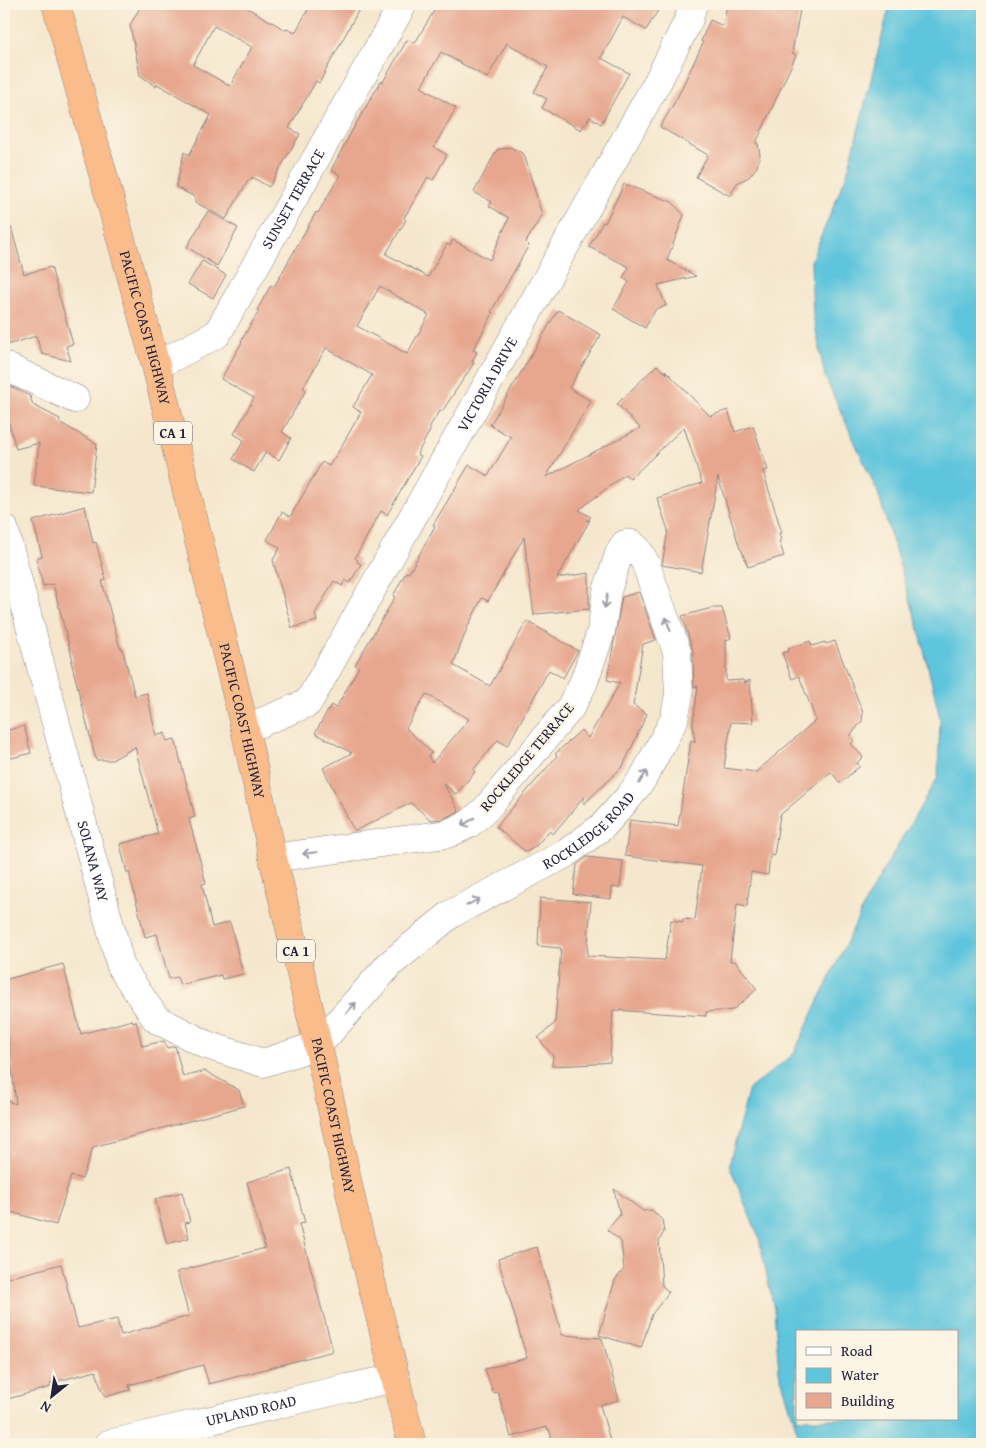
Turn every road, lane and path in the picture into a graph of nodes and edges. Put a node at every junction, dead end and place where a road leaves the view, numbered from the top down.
1 (403, 4) edge
2 (693, 4) edge
3 (63, 6) edge
4 (4, 366) edge
5 (156, 366) junction
6 (76, 399) dead end
7 (4, 528) edge
8 (619, 554) joint
9 (245, 729) junction
10 (273, 858) junction
11 (318, 1045) junction
12 (396, 1378) junction
13 (109, 1444) edge
14 (412, 1444) edge

1 - 5 street, SUNSET TERRACE
2 - 9 street, VICTORIA DRIVE
3 - 5 highway, PACIFIC COAST HIGHWAY / CA 1
4 - 6 street
5 - 9 highway, PACIFIC COAST HIGHWAY / CA 1
7 - 11 street, SOLANA WAY
8 -> 10 street, ROCKLEDGE TERRACE
11 -> 8 street, ROCKLEDGE ROAD
9 - 10 highway, PACIFIC COAST HIGHWAY / CA 1
10 - 11 highway, PACIFIC COAST HIGHWAY / CA 1
11 - 12 highway, PACIFIC COAST HIGHWAY / CA 1
12 - 13 street, UPLAND ROAD
12 - 14 highway, PACIFIC COAST HIGHWAY / CA 1

